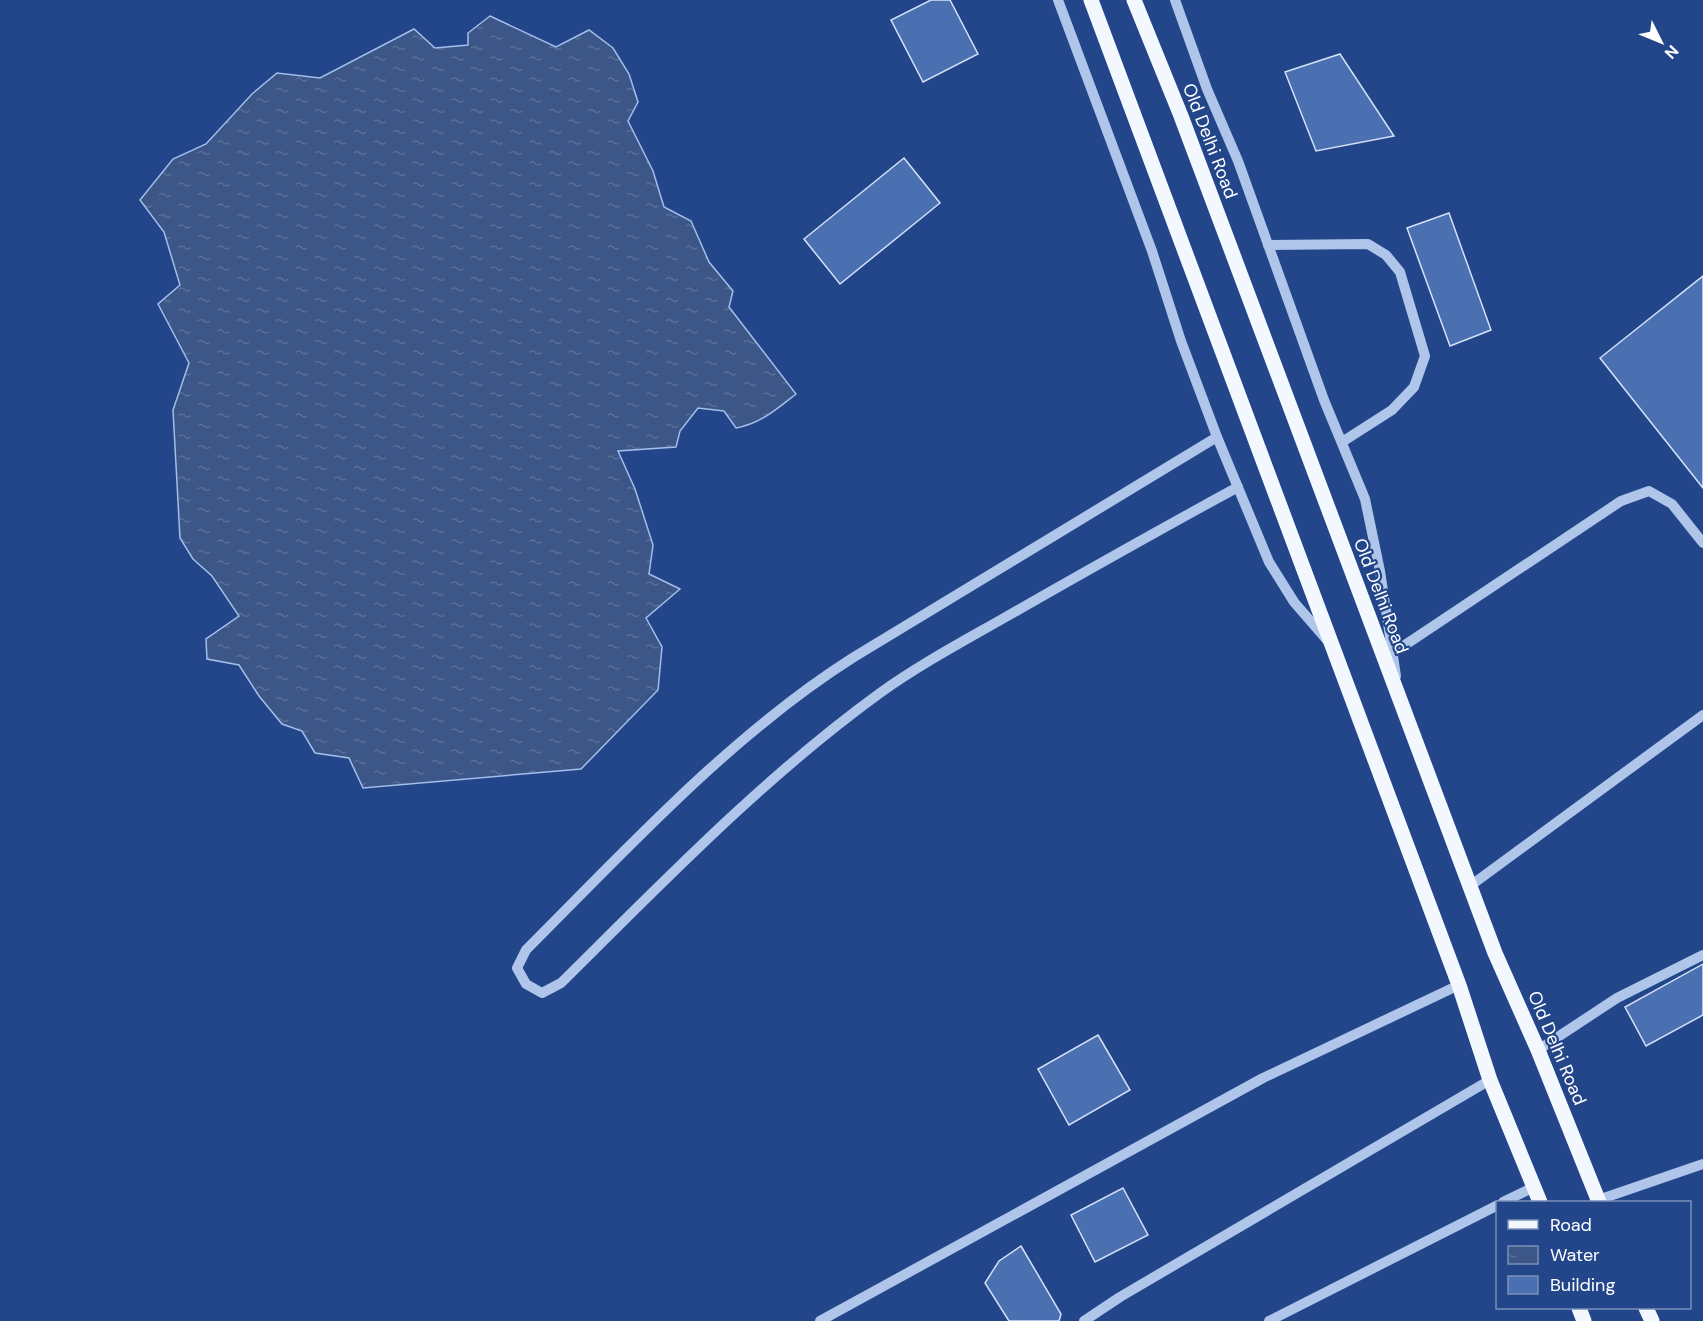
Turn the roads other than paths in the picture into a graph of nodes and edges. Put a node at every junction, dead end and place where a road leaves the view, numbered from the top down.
1 (1058, 0) edge
2 (1091, 0) edge
3 (1134, 0) edge
4 (1177, 1) edge
5 (1268, 245) junction
6 (1217, 437) junction
7 (1342, 442) junction
8 (1238, 487) junction
9 (1703, 543) edge
10 (1332, 646) junction
11 (1393, 653) junction
12 (1400, 704) junction
13 (1703, 716) edge
14 (1470, 886) junction
15 (1703, 955) edge
16 (1460, 985) junction
17 (1538, 1050) junction
18 (1490, 1080) junction
19 (1703, 1164) edge
20 (1534, 1187) junction
21 (1507, 1201) edge
22 (1539, 1201) edge
23 (1599, 1201) edge
24 (1496, 1206) edge
25 (820, 1321) edge
26 (1084, 1321) edge
27 (1269, 1321) edge

1 - 6 street
2 - 10 main road
3 - 12 main road, Old Delhi Road
4 - 5 street
5 - 7 street
5 - 7 street
6 - 8 street
6 - 8 street
7 - 11 street
8 - 10 street
9 - 11 street
10 - 16 main road
11 - 12 street
12 - 14 main road, Old Delhi Road
13 - 14 street
14 - 17 main road, Old Delhi Road
15 - 17 street
16 - 18 main road
16 - 25 street
17 - 23 main road, Old Delhi Road
18 - 20 main road
18 - 26 street
19 - 23 street
20 - 21 street
20 - 22 main road
24 - 27 street

